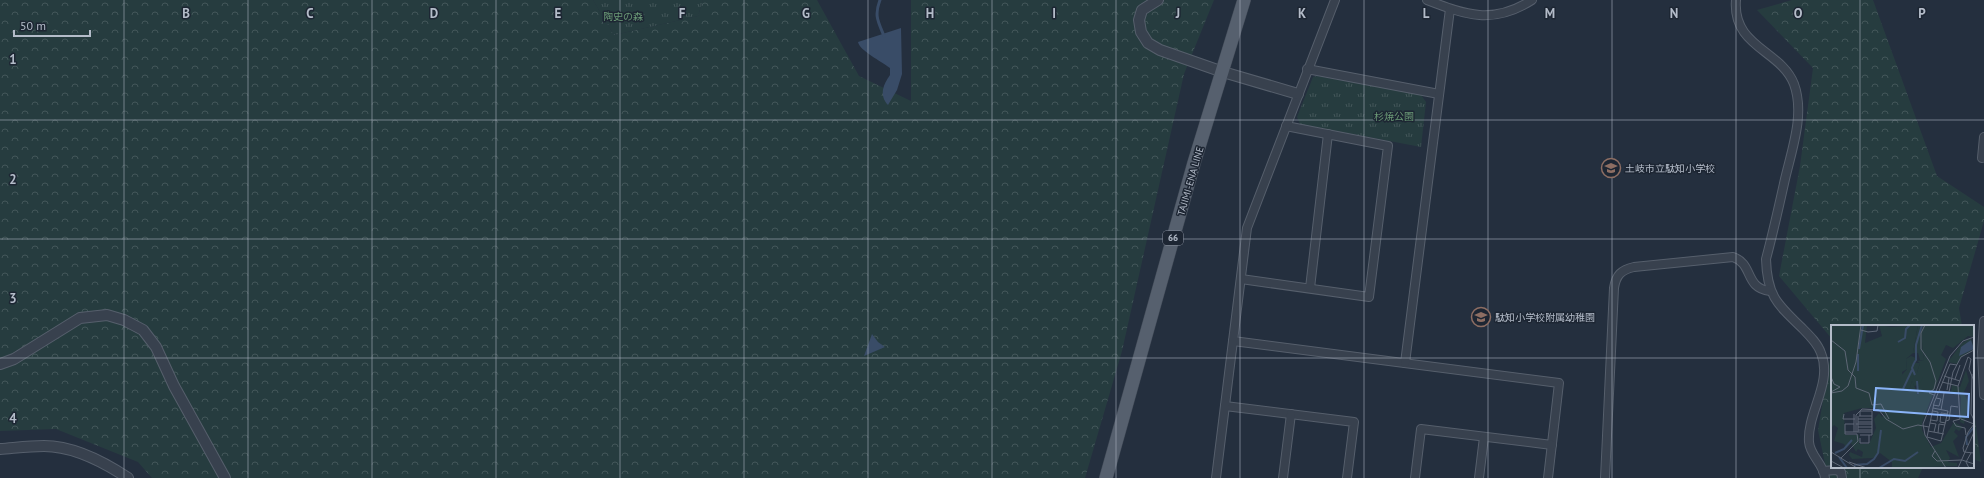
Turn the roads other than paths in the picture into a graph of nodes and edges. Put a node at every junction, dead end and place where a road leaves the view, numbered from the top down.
1 (1158, 0) edge
2 (1244, 0) edge
3 (1334, 0) edge
4 (1427, 0) edge
5 (1532, 0) edge
6 (1736, 0) edge
7 (1450, 9) junction
8 (1307, 69) junction
9 (1223, 72) junction
10 (1298, 94) junction
11 (1439, 94) junction
12 (1286, 126) junction
13 (1328, 134) junction
14 (1984, 137) edge
15 (1982, 158) dead end
16 (1241, 279) junction
17 (1310, 288) junction
18 (1770, 290) junction
19 (1984, 321) edge
20 (1233, 341) junction
21 (1405, 363) junction
22 (0, 364) edge
23 (1984, 395) edge
24 (1225, 406) junction
25 (1291, 414) junction
26 (1484, 437) junction
27 (1552, 445) junction
28 (0, 449) edge
29 (1824, 474) edge
30 (128, 478) edge
31 (225, 478) edge
32 (1106, 478) edge
33 (1216, 478) edge
34 (1283, 478) edge
35 (1348, 478) edge
36 (1415, 478) edge
37 (1479, 478) edge
38 (1548, 478) edge
39 (1605, 478) edge
40 (1842, 478) edge

1 - 9 street
2 - 9 main road, TAJIMI-ENA LINE / 66
3 - 8 street
4 - 7 street
5 - 7 street
6 - 18 street
7 - 11 street
8 - 10 street
8 - 11 street
9 - 10 street
9 - 32 main road, TAJIMI-ENA LINE / 66
10 - 12 street
11 - 21 street
12 - 13 street
12 - 16 street
13 - 17 street
13 - 17 street
14 - 15 street
16 - 17 street
16 - 20 street
18 - 29 street
18 - 39 street
19 - 23 street
20 - 21 street
20 - 24 street
21 - 27 street
22 - 31 street
24 - 25 street
24 - 33 street
25 - 34 street
25 - 35 street
26 - 27 street
26 - 36 street
26 - 37 street
27 - 38 street
28 - 30 street
29 - 40 street

